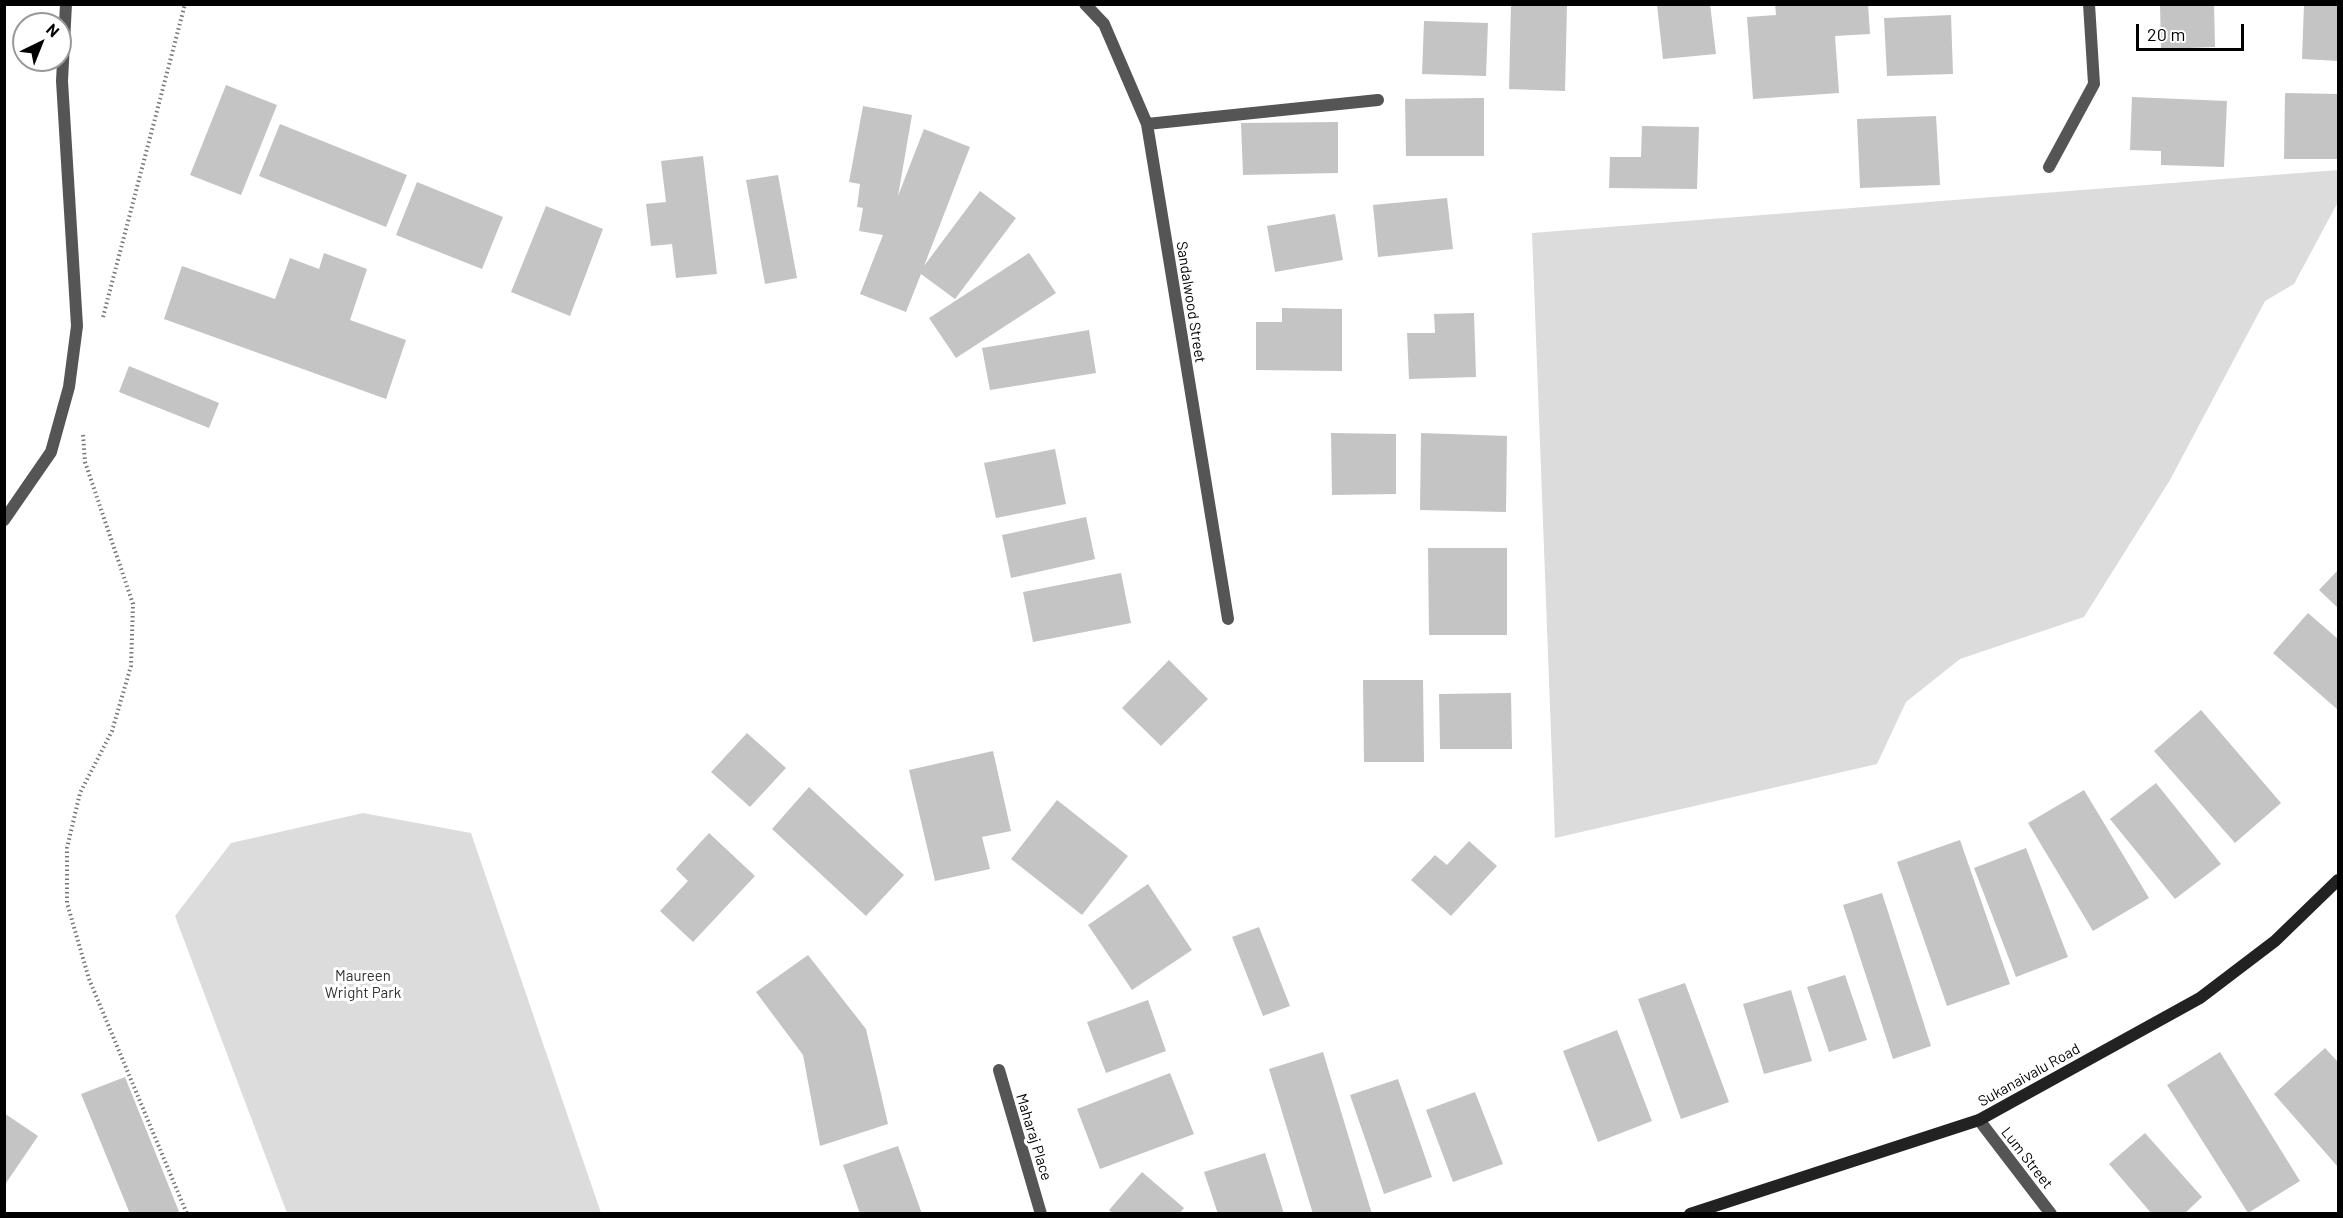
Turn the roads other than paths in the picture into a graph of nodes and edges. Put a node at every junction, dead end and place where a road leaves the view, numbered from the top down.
1 (66, 4) edge
2 (1085, 4) edge
3 (2089, 4) edge
4 (1378, 100) dead end
5 (1147, 124) junction
6 (2049, 167) dead end
7 (4, 520) edge
8 (1228, 620) dead end
9 (2338, 880) edge
10 (999, 1070) dead end
11 (1979, 1120) junction
12 (1041, 1214) edge
13 (1690, 1214) edge
14 (2051, 1214) edge

1 - 7 street
2 - 5 street, Sandalwood Street
3 - 6 street
4 - 5 street
5 - 8 street, Sandalwood Street
9 - 11 main road, Sukanaivalu Road
10 - 12 street, Maharaj Place
11 - 13 main road, Sukanaivalu Road
11 - 14 street, Lum Street

